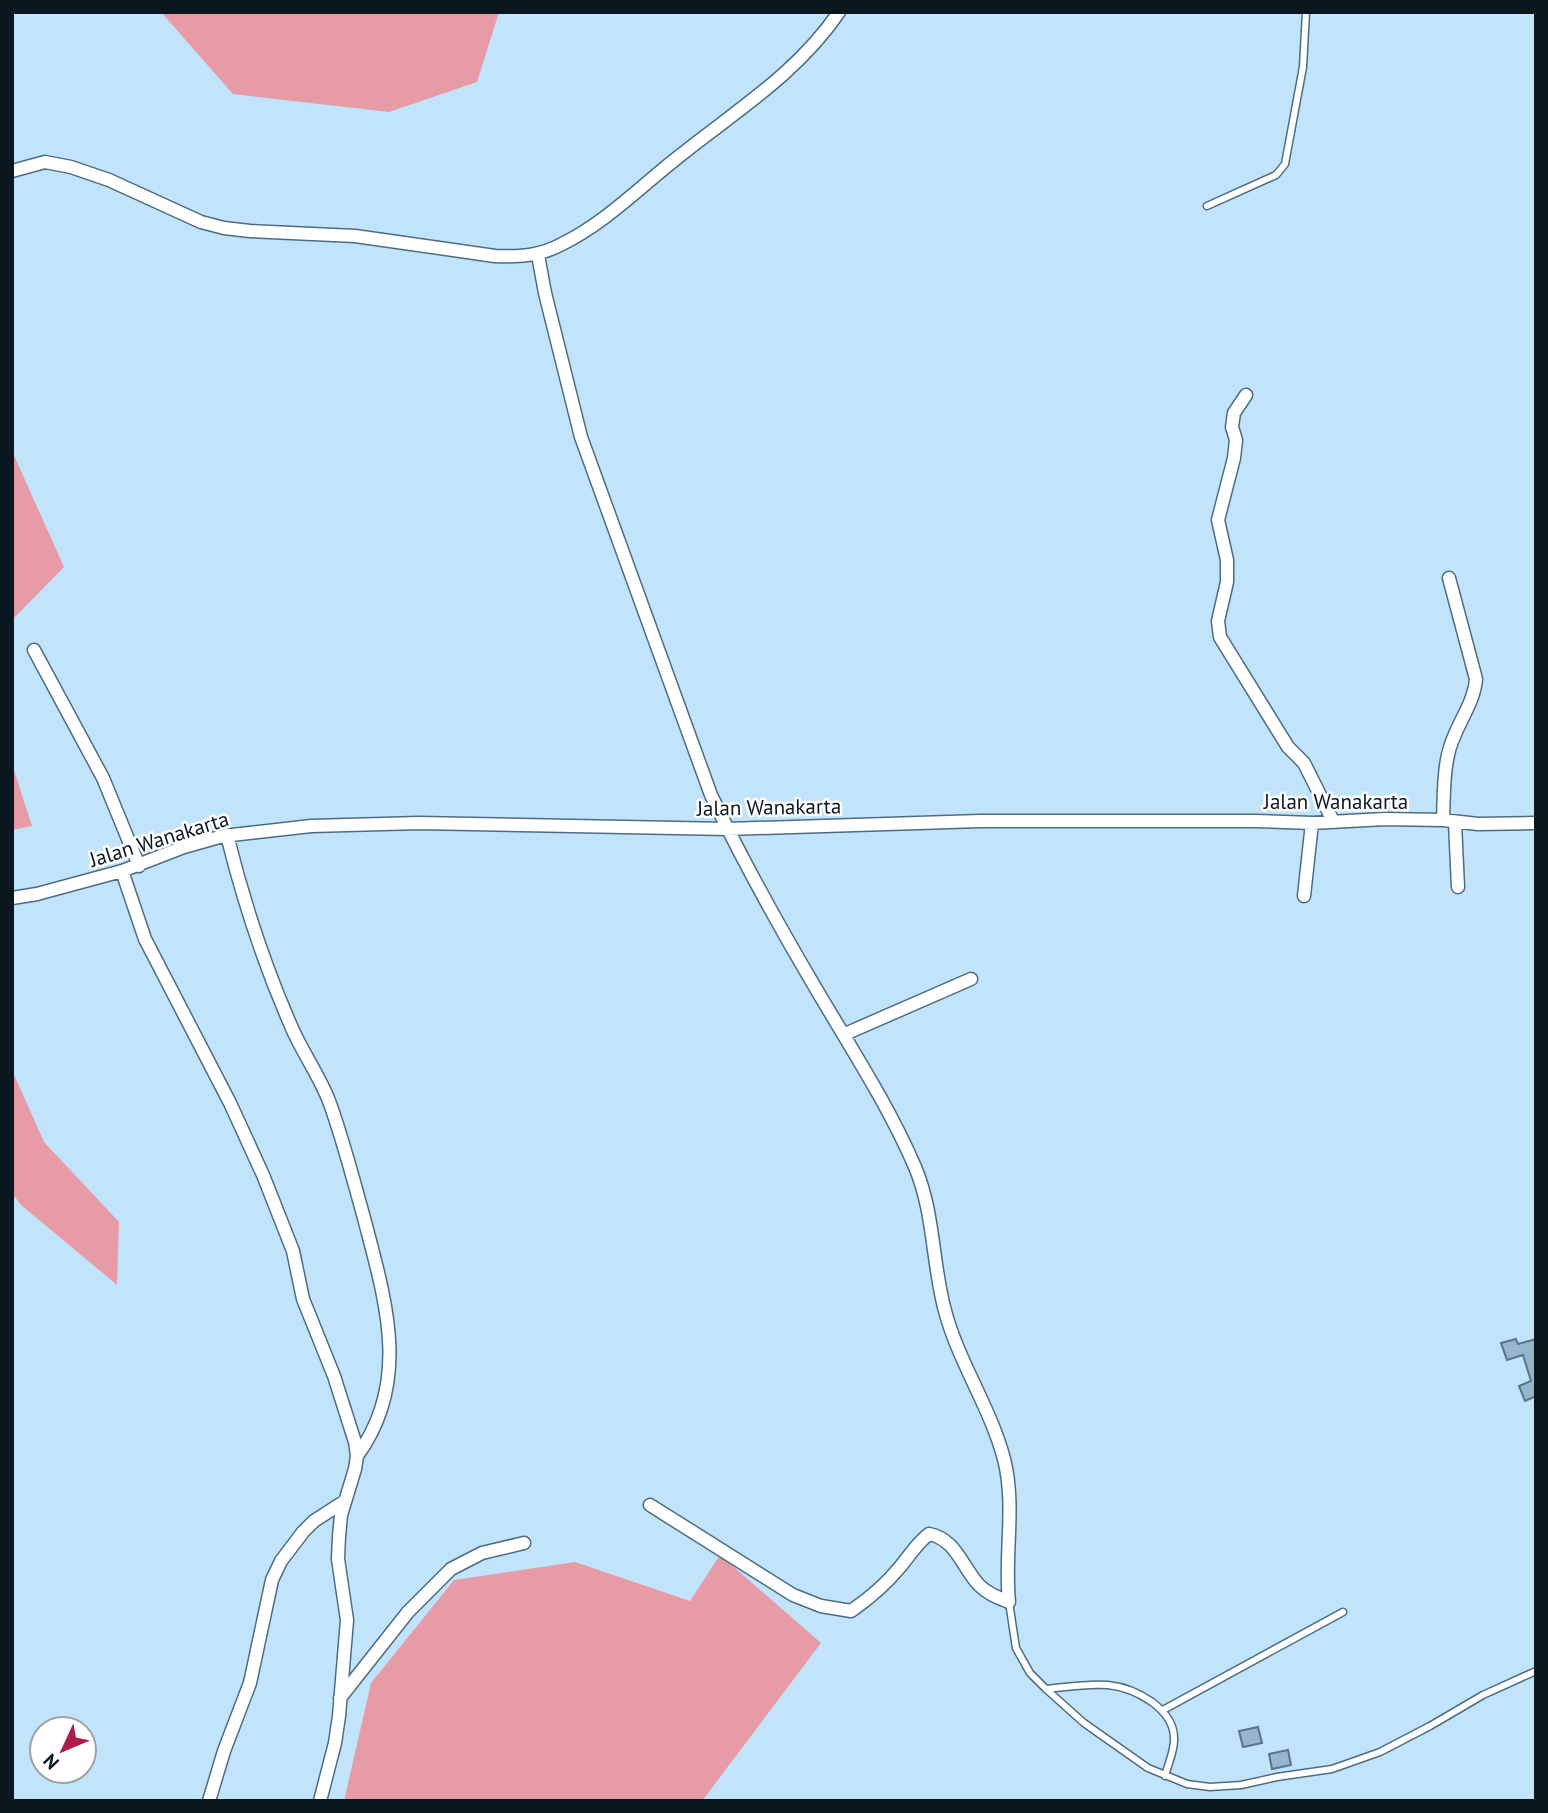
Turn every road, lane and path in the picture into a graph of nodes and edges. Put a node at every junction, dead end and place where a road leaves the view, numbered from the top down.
1 (839, 12) edge
2 (1306, 12) edge
3 (12, 171) edge
4 (1206, 206) dead end
5 (538, 255) junction
6 (1246, 395) dead end
7 (1450, 578) dead end
8 (34, 650) dead end
9 (1333, 821) junction
10 (1449, 821) junction
11 (1312, 823) junction
12 (1536, 823) edge
13 (727, 829) junction
14 (227, 835) junction
15 (139, 866) junction
16 (122, 871) junction
17 (1458, 887) dead end
18 (1304, 896) dead end
19 (12, 898) edge
20 (971, 979) dead end
21 (845, 1034) junction
22 (357, 1457) junction
23 (345, 1501) junction
24 (650, 1505) dead end
25 (524, 1543) dead end
26 (1009, 1602) junction
27 (1343, 1612) dead end
28 (1536, 1671) edge
29 (1046, 1689) junction
30 (339, 1698) junction
31 (1163, 1710) junction
32 (1165, 1776) junction
33 (209, 1801) edge
34 (320, 1801) edge

1 - 5 street
2 - 4 lane
3 - 5 street
5 - 13 street
6 - 9 street
7 - 10 street
8 - 15 street
9 - 10 street, Jalan Wanakarta
9 - 11 street, Jalan Wanakarta
10 - 12 street, Jalan Wanakarta
10 - 17 street
11 - 13 street, Jalan Wanakarta
11 - 18 street
13 - 14 street, Jalan Wanakarta
13 - 21 street
14 - 15 street, Jalan Wanakarta
14 - 22 street
15 - 16 street, Jalan Wanakarta
16 - 19 street, Jalan Wanakarta
16 - 22 street
20 - 21 street
21 - 26 street
22 - 23 street
23 - 30 street
23 - 33 street
24 - 26 street
25 - 30 street
26 - 29 lane
27 - 31 lane
28 - 32 lane
29 - 31 lane
29 - 32 lane
30 - 34 street
31 - 32 lane

